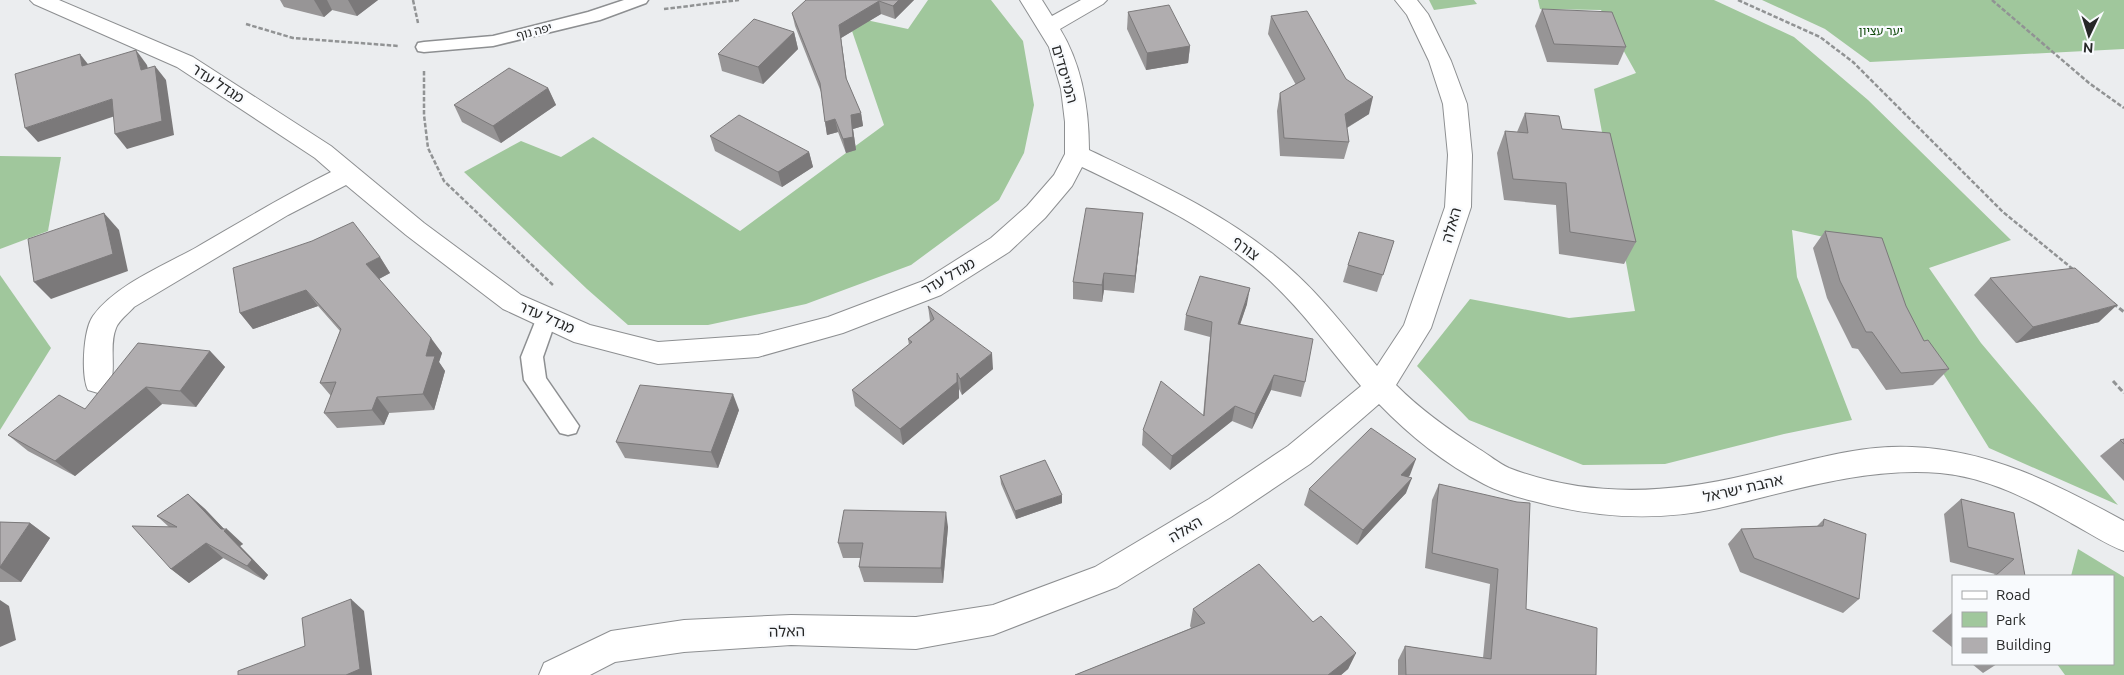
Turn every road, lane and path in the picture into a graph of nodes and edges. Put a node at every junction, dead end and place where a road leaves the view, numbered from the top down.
1 (40, 0) edge
2 (640, 0) edge
3 (1031, 0) edge
4 (1096, 0) edge
5 (1406, 0) edge
6 (1738, 0) edge
7 (1992, 0) edge
8 (246, 24) dead end
9 (1048, 26) junction
10 (424, 48) junction
11 (2124, 108) edge
12 (1077, 154) junction
13 (348, 173) junction
14 (2075, 271) edge
15 (556, 288) dead end
16 (2110, 300) edge
17 (2124, 312) edge
18 (547, 317) junction
19 (2113, 381) dead end
20 (98, 382) dead end
21 (1379, 387) junction
22 (2124, 394) edge
23 (568, 426) dead end
24 (2124, 536) edge
25 (556, 675) edge

1 - 13 street, מגדל עדר
2 - 10 lane, יפה נוף
3 - 9 street, המייסדים
4 - 9 street
5 - 21 street, האלה
6 - 14 path
7 - 11 path
8 - 10 path
9 - 12 street, המייסדים
10 - 15 path
12 - 18 street, מגדל עדר
12 - 21 street, צורף
13 - 18 street, מגדל עדר
13 - 20 street
16 - 17 path
18 - 23 lane
19 - 22 path
21 - 24 street, אהבת ישראל
21 - 25 street, האלה

